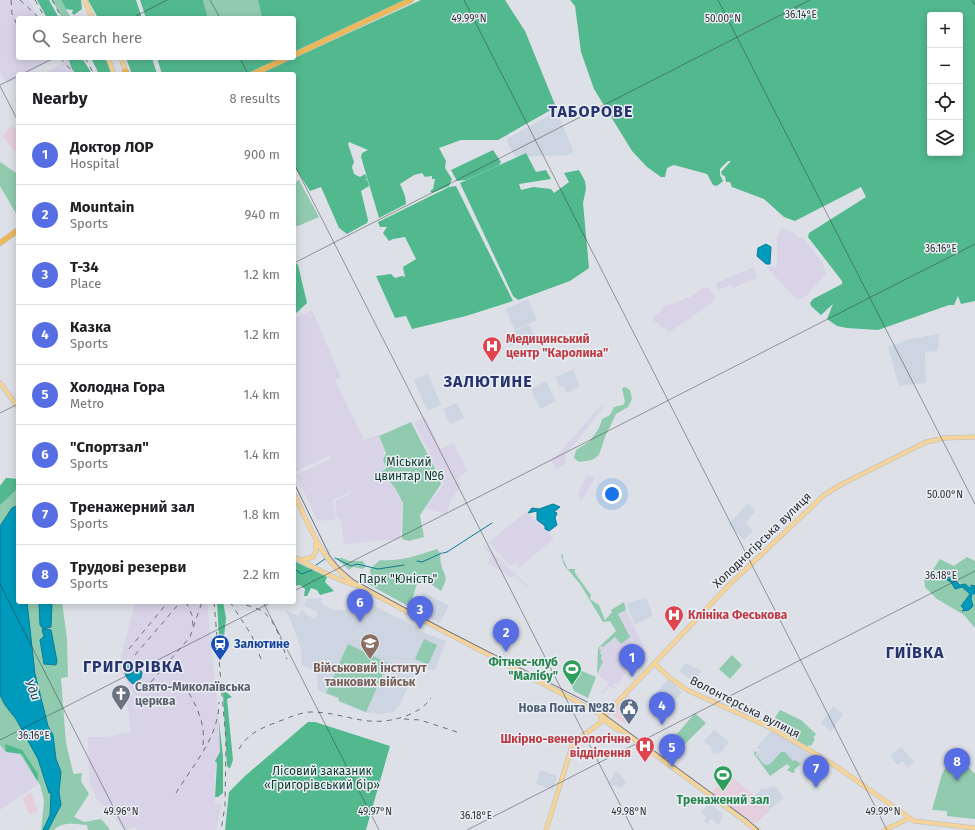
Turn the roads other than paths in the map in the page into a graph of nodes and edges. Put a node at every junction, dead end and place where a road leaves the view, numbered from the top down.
1 (85, 0) edge
2 (411, 0) edge
3 (91, 16) edge
4 (296, 54) edge
5 (109, 60) edge
6 (111, 60) edge
7 (121, 60) edge
8 (283, 60) edge
9 (110, 65) junction
10 (113, 72) edge
11 (127, 72) edge
12 (257, 72) edge
13 (16, 231) edge
14 (0, 243) edge
15 (0, 383) edge
16 (16, 404) edge
17 (975, 437) edge
18 (296, 498) edge
19 (318, 549) junction
20 (296, 558) edge
21 (299, 560) junction
22 (350, 584) junction
23 (360, 587) junction
24 (654, 663) junction
25 (603, 718) junction
26 (910, 818) junction
27 (975, 828) edge
28 (546, 830) edge
29 (758, 830) edge
30 (884, 830) edge

1 - 3 main road
2 - 4 highway
5 - 9 main road
6 - 9 main road
7 - 11 main road
8 - 12 highway
9 - 10 main road
13 - 14 highway
15 - 16 main road
17 - 24 main road, Холодногірська вулиця
18 - 19 main road
19 - 21 main road
19 - 23 main road
20 - 21 main road
21 - 22 main road
22 - 23 main road
22 - 25 main road
23 - 25 main road
24 - 25 main road, Холодногірська вулиця
24 - 26 main road, Волонтерська вулиця
25 - 28 main road, Холодногірська вулиця
25 - 29 main road
26 - 27 main road, Волонтерська вулиця
26 - 30 main road

